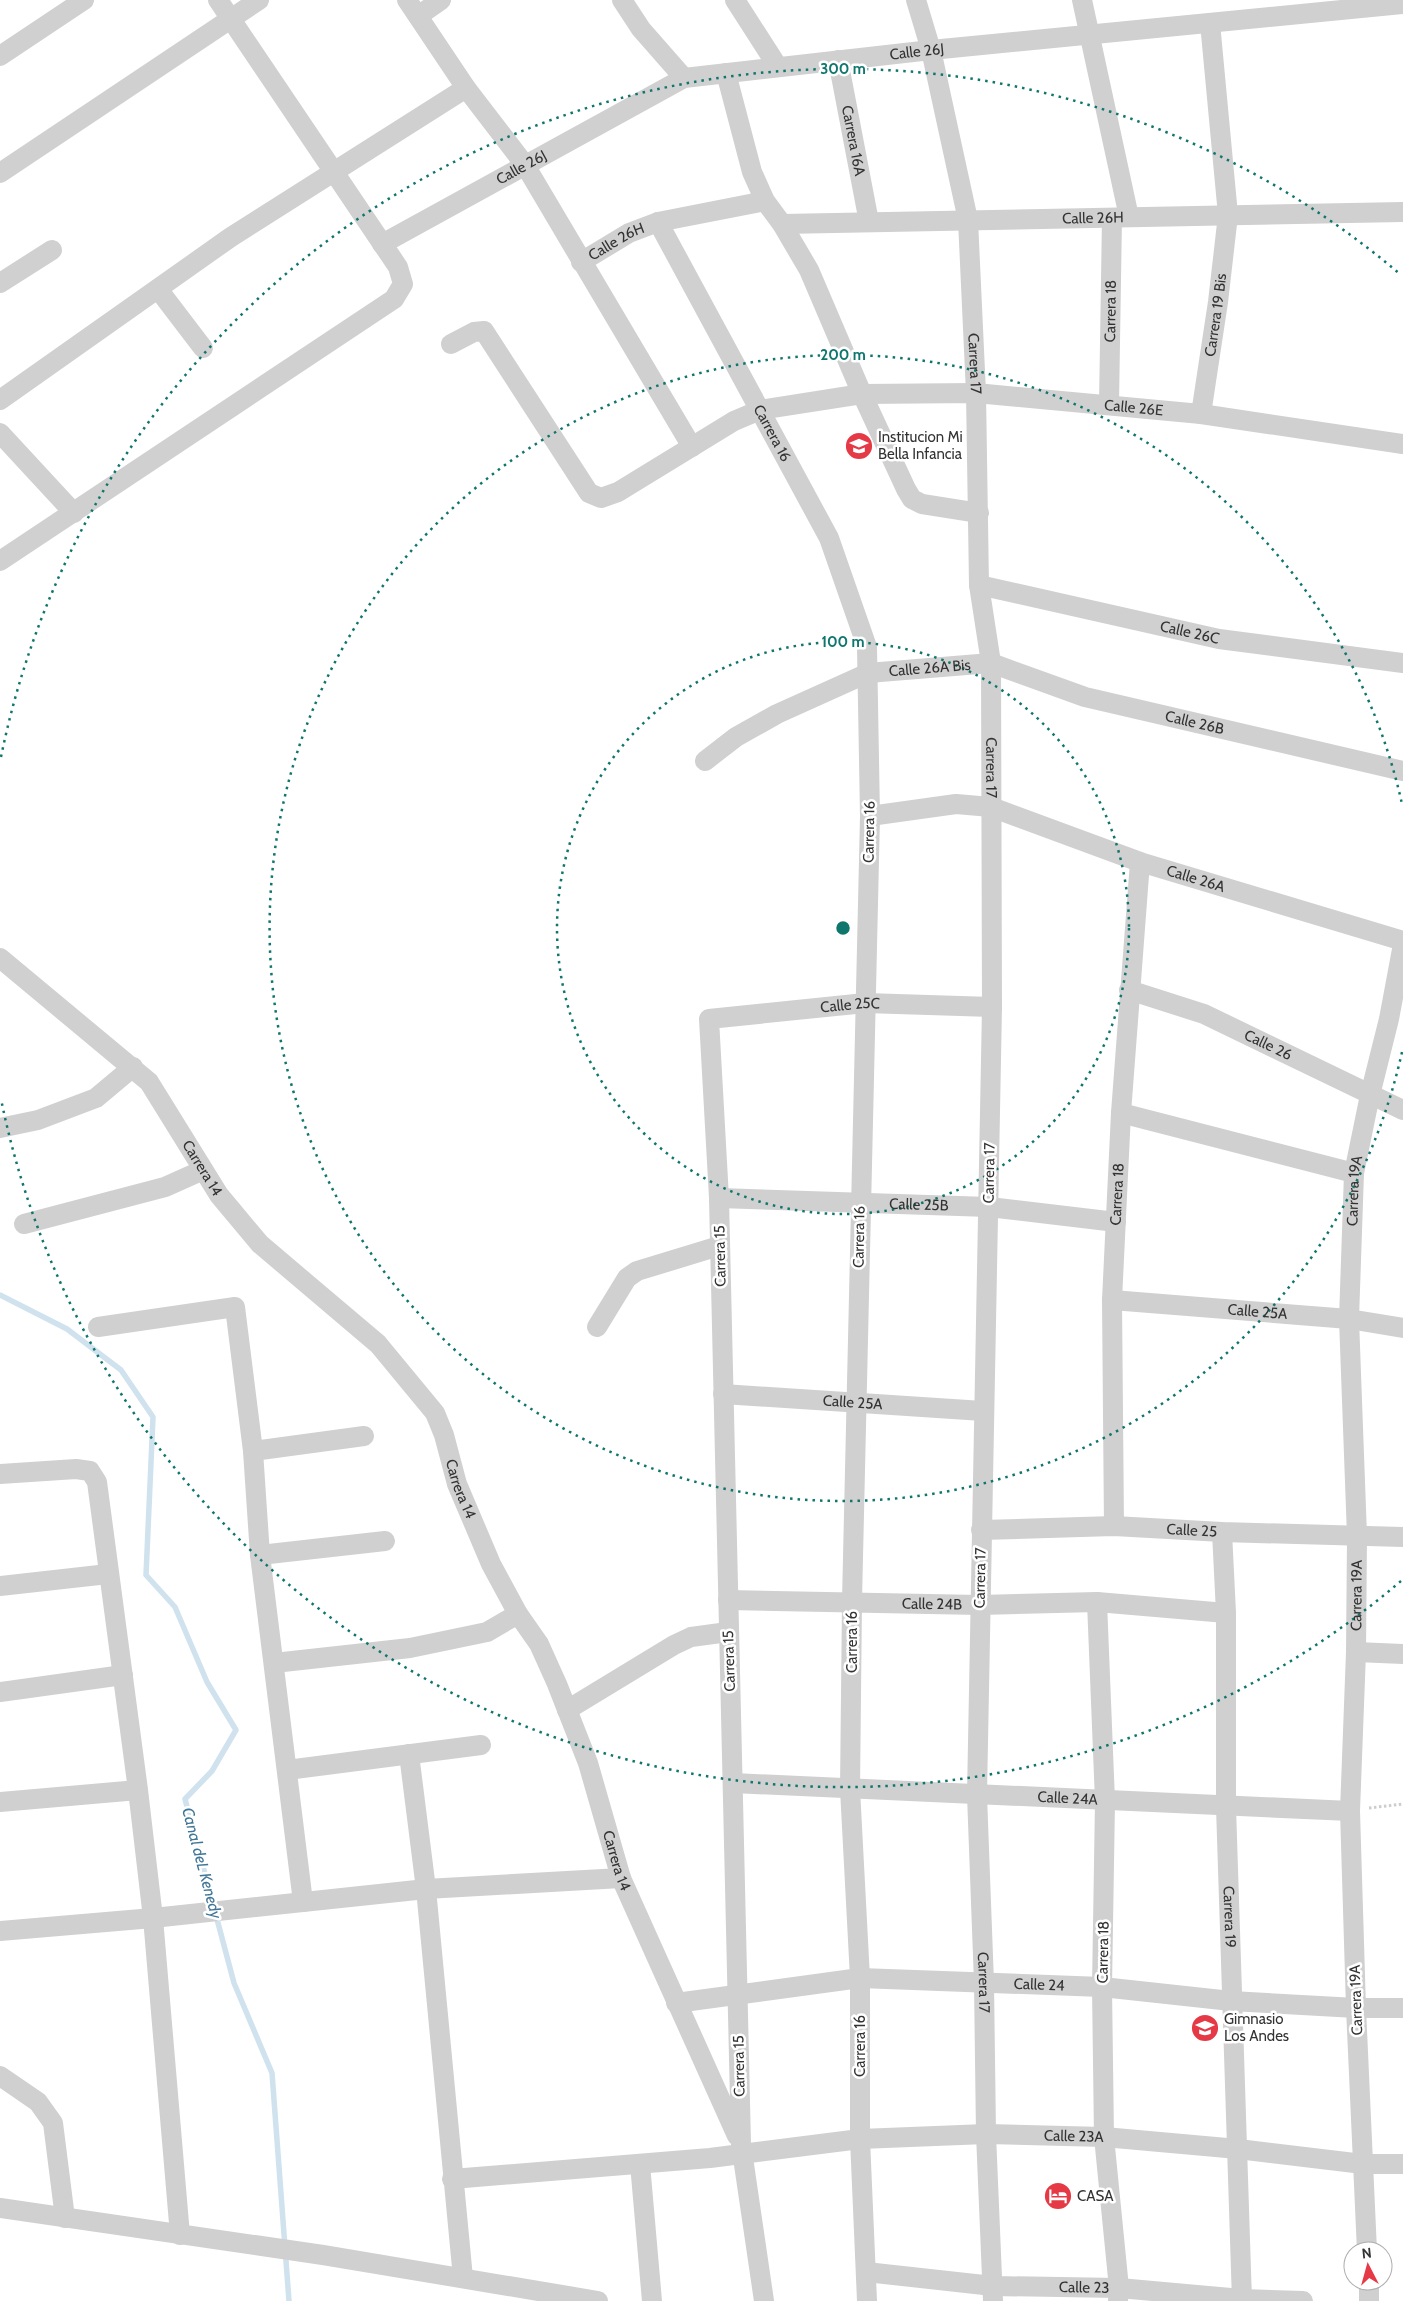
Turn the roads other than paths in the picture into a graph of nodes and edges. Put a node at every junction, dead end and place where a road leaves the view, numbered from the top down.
1 (84, 0) edge
2 (218, 0) edge
3 (259, 0) edge
4 (441, 0) edge
5 (622, 0) edge
6 (735, 0) edge
7 (916, 0) edge
8 (1082, 0) edge
9 (1403, 4) edge
10 (412, 8) edge
11 (230, 19) junction
12 (1210, 23) junction
13 (1090, 34) junction
14 (932, 50) junction
15 (0, 56) edge
16 (838, 60) junction
17 (778, 67) junction
18 (726, 73) junction
19 (684, 78) junction
20 (466, 88) junction
21 (525, 165) junction
22 (332, 172) junction
23 (0, 173) edge
24 (765, 201) junction
25 (1403, 212) edge
26 (1228, 216) junction
27 (1121, 218) junction
28 (968, 220) junction
29 (658, 222) junction
30 (869, 222) junction
31 (782, 224) junction
32 (382, 244) junction
33 (52, 250) dead end
34 (581, 262) junction
35 (0, 283) edge
36 (158, 289) junction
37 (451, 344) dead end
38 (203, 348) dead end
39 (976, 393) junction
40 (862, 394) junction
41 (0, 400) edge
42 (1109, 405) junction
43 (760, 410) junction
44 (1201, 414) junction
45 (0, 433) edge
46 (1403, 444) edge
47 (692, 447) junction
48 (74, 513) junction
49 (979, 513) junction
50 (0, 561) edge
51 (979, 584) junction
52 (991, 663) junction
53 (1403, 663) edge
54 (868, 673) junction
55 (705, 761) dead end
56 (1403, 771) edge
57 (991, 807) junction
58 (870, 816) junction
59 (1140, 862) junction
60 (1403, 943) edge
61 (0, 958) edge
62 (1129, 990) junction
63 (865, 1003) junction
64 (992, 1007) junction
65 (710, 1019) joint
66 (1396, 1021) edge
67 (133, 1067) junction
68 (1370, 1095) junction
69 (1403, 1110) edge
70 (1121, 1112) junction
71 (0, 1128) edge
72 (203, 1170) junction
73 (1354, 1173) junction
74 (719, 1198) junction
75 (860, 1203) junction
76 (989, 1207) junction
77 (1116, 1222) junction
78 (24, 1224) dead end
79 (719, 1246) junction
80 (1112, 1300) junction
81 (1349, 1319) junction
82 (98, 1327) dead end
83 (597, 1328) dead end
84 (1403, 1328) edge
85 (723, 1394) junction
86 (856, 1401) junction
87 (984, 1411) junction
88 (364, 1436) dead end
89 (253, 1451) junction
90 (0, 1474) edge
91 (1114, 1526) junction
92 (981, 1530) junction
93 (1222, 1532) junction
94 (1357, 1536) junction
95 (1403, 1537) edge
96 (385, 1541) dead end
97 (260, 1555) junction
98 (108, 1574) junction
99 (0, 1586) edge
100 (728, 1600) junction
101 (852, 1601) junction
102 (1096, 1602) junction
103 (980, 1605) junction
104 (1226, 1613) junction
105 (518, 1614) junction
106 (728, 1632) junction
107 (1356, 1652) junction
108 (1403, 1654) edge
109 (274, 1663) junction
110 (123, 1675) junction
111 (0, 1692) edge
112 (567, 1710) junction
113 (481, 1745) dead end
114 (409, 1754) junction
115 (287, 1770) junction
116 (733, 1783) junction
117 (850, 1789) junction
118 (138, 1790) junction
119 (977, 1795) junction
120 (1105, 1801) junction
121 (0, 1802) edge
122 (1226, 1807) junction
123 (1350, 1811) junction
124 (621, 1878) junction
125 (426, 1889) junction
126 (303, 1902) junction
127 (153, 1918) junction
128 (0, 1931) edge
129 (860, 1978) junction
130 (984, 1983) junction
131 (1102, 1987) junction
132 (737, 1993) junction
133 (676, 2002) junction
134 (1231, 2002) junction
135 (1356, 2008) junction
136 (1403, 2008) edge
137 (0, 2076) edge
138 (986, 2134) junction
139 (1104, 2137) junction
140 (860, 2139) junction
141 (742, 2149) junction
142 (1238, 2149) junction
143 (640, 2164) junction
144 (1364, 2164) junction
145 (1403, 2164) edge
146 (452, 2179) junction
147 (0, 2208) edge
148 (66, 2218) junction
149 (180, 2235) junction
150 (1367, 2241) edge
151 (866, 2272) junction
152 (463, 2278) junction
153 (993, 2294) edge
154 (1118, 2294) edge
155 (1242, 2300) edge
156 (598, 2301) edge
157 (652, 2301) edge
158 (764, 2301) edge
159 (867, 2301) edge
160 (1303, 2301) edge

1 - 15 street
2 - 11 street
3 - 11 street
4 - 10 street
5 - 19 street
6 - 17 street
7 - 14 street, Carrera 17
8 - 13 street, Carrera 18
9 - 12 street, Calle 26J
10 - 20 street, Calle 26H
11 - 22 street
11 - 23 street
12 - 13 street, Calle 26J
12 - 26 street, Carrera 19 Bis
13 - 14 street, Calle 26J
13 - 27 street, Carrera 18
14 - 16 street, Calle 26J
14 - 28 street, Carrera 17
16 - 17 street, Calle 26J
16 - 30 street, Carrera 16A
17 - 18 street, Calle 26J
18 - 19 street, Calle 26J
18 - 24 street
19 - 21 street, Calle 26J
20 - 21 street, Calle 26H
20 - 22 street
21 - 32 street, Calle 26J
21 - 34 street, Calle 26H
22 - 32 street
22 - 36 street
24 - 29 street, Calle 26H
24 - 31 street
25 - 26 street, Calle 26H
26 - 27 street, Calle 26H
26 - 44 street, Carrera 19 Bis
27 - 28 street, Calle 26H
27 - 42 street, Carrera 18
28 - 30 street, Calle 26H
28 - 39 street, Carrera 17
29 - 34 street, Calle 26H
29 - 43 street, Carrera 16
30 - 31 street, Calle 26H
31 - 40 street
32 - 48 street
33 - 35 street
34 - 47 street
36 - 38 street
36 - 41 street
37 - 47 street, Calle 26E
39 - 40 street, Calle 26E
39 - 42 street, Calle 26E
39 - 49 street, Carrera 17
40 - 43 street, Calle 26E
40 - 49 street
42 - 44 street, Calle 26E
43 - 47 street, Calle 26E
43 - 54 street, Carrera 16
44 - 46 street, Calle 26E
45 - 48 street
48 - 50 street
49 - 51 street, Carrera 17
51 - 52 street, Carrera 17
51 - 53 street, Calle 26C
52 - 54 street, Calle 26A Bis
52 - 56 street, Calle 26B
52 - 57 street, Carrera 17
54 - 55 street, Calle 26A Bis
54 - 58 street, Carrera 16
57 - 58 street, Calle 26A
57 - 59 street, Calle 26A
57 - 64 street, Carrera 17
58 - 63 street, Carrera 16
59 - 60 street, Calle 26A
59 - 62 street, Carrera 18
60 - 66 street, Carrera 19A
61 - 67 street, Carrera 14
62 - 68 street, Calle 26
62 - 70 street, Carrera 18
63 - 64 street, Calle 25C
63 - 65 street, Calle 25C
63 - 75 street, Carrera 16
64 - 76 street, Carrera 17
65 - 74 street, Carrera 15
66 - 68 street, Carrera 19A
67 - 71 street
67 - 72 street, Carrera 14
68 - 69 street, Calle 26
68 - 73 street, Carrera 19A
70 - 73 street
70 - 77 street, Carrera 18
72 - 78 street
72 - 105 street, Carrera 14
73 - 81 street, Carrera 19A
74 - 75 street, Calle 25B
74 - 79 street, Carrera 15
75 - 76 street, Calle 25B
75 - 86 street, Carrera 16
76 - 77 street, Calle 25B
76 - 87 street, Carrera 17
77 - 80 street, Carrera 18
79 - 83 street
79 - 85 street, Carrera 15
80 - 81 street, Calle 25A
80 - 91 street, Carrera 18
81 - 84 street, Calle 25A
81 - 94 street, Carrera 19A
82 - 89 street
85 - 86 street, Calle 25A
85 - 100 street, Carrera 15
86 - 87 street, Calle 25A
86 - 101 street, Carrera 16
87 - 92 street, Carrera 17
88 - 89 street
89 - 97 street
90 - 98 street
91 - 92 street, Calle 25
91 - 93 street, Calle 25
92 - 103 street, Carrera 17
93 - 94 street, Calle 25
93 - 104 street, Carrera 19
94 - 95 street, Calle 25
94 - 107 street, Carrera 19A
96 - 97 street
97 - 109 street
98 - 99 street
98 - 110 street
100 - 101 street, Calle 24B
100 - 106 street, Carrera 15
101 - 103 street, Calle 24B
101 - 117 street, Carrera 16
102 - 103 street, Calle 24B
102 - 104 street, Calle 24B
102 - 120 street, Carrera 18
103 - 119 street, Carrera 17
104 - 122 street, Carrera 19
105 - 109 street
105 - 112 street, Carrera 14
106 - 112 street
106 - 116 street, Carrera 15
107 - 108 street
107 - 123 street, Carrera 19A
109 - 115 street
110 - 111 street
110 - 118 street
112 - 124 street, Carrera 14
113 - 114 street
114 - 115 street
114 - 125 street
115 - 126 street
116 - 117 street, Calle 24A
116 - 132 street, Carrera 15
117 - 119 street, Calle 24A
117 - 129 street, Carrera 16
118 - 121 street
118 - 127 street
119 - 120 street, Calle 24A
119 - 130 street, Carrera 17
120 - 122 street, Calle 24A
120 - 131 street, Carrera 18
122 - 123 street, Calle 24A
122 - 134 street, Carrera 19
123 - 135 street, Carrera 19A
124 - 125 street
124 - 133 street, Carrera 14
125 - 126 street
125 - 146 street
126 - 127 street
127 - 128 street
127 - 149 street
129 - 130 street, Calle 24
129 - 132 street, Calle 24
129 - 140 street, Carrera 16
130 - 131 street, Calle 24
130 - 138 street, Carrera 17
131 - 134 street, Calle 24
131 - 139 street, Carrera 18
132 - 133 street, Calle 24
132 - 141 street, Carrera 15
133 - 141 street, Carrera 14
134 - 135 street, Calle 24
134 - 142 street, Carrera 19
135 - 136 street, Calle 24
135 - 144 street, Carrera 19A
137 - 148 street
138 - 139 street, Calle 23A
138 - 140 street, Calle 23A
138 - 153 street, Carrera 17
139 - 142 street, Calle 23A
139 - 154 street, Carrera 18
140 - 141 street, Calle 23A
140 - 151 street, Carrera 16
141 - 143 street, Calle 23A
141 - 158 street, Carrera 15
142 - 144 street, Calle 23A
142 - 155 street, Carrera 19
143 - 146 street, Calle 23A
143 - 157 street
144 - 145 street, Calle 23A
144 - 150 street, Carrera 19A
146 - 152 street
147 - 148 street
148 - 149 street
149 - 152 street
151 - 153 street, Calle 23
151 - 159 street, Carrera 16
152 - 156 street
153 - 154 street, Calle 23
154 - 155 street, Calle 23
155 - 160 street, Calle 23

